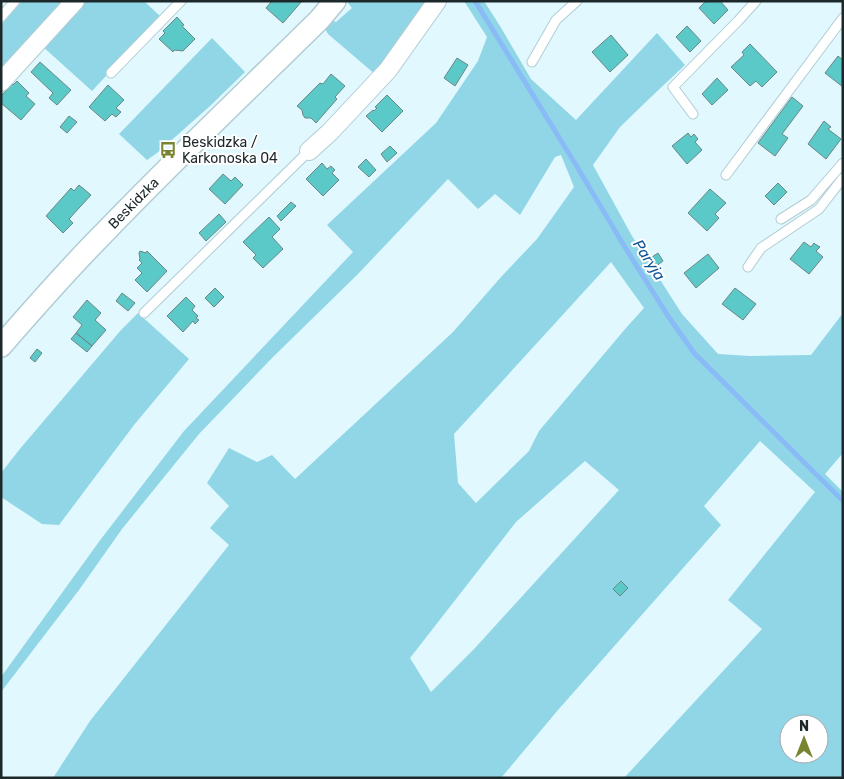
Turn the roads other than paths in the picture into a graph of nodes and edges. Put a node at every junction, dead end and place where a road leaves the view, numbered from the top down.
1 (15, 1) edge
2 (75, 1) edge
3 (181, 1) edge
4 (335, 1) edge
5 (436, 1) edge
6 (577, 1) edge
7 (756, 1) edge
8 (1, 17) edge
9 (843, 18) edge
10 (532, 62) dead end
11 (112, 73) dead end
12 (1, 82) edge
13 (693, 114) dead end
14 (309, 151) joint
15 (843, 163) edge
16 (726, 175) dead end
17 (843, 178) edge
18 (781, 219) dead end
19 (748, 267) dead end
20 (144, 313) dead end
21 (1, 346) edge

1 - 8 lane
2 - 12 street
3 - 11 lane
4 - 21 street, Beskidzka
5 - 14 street
6 - 10 lane
7 - 13 lane
9 - 16 lane
14 - 20 lane
15 - 18 lane
17 - 19 lane

